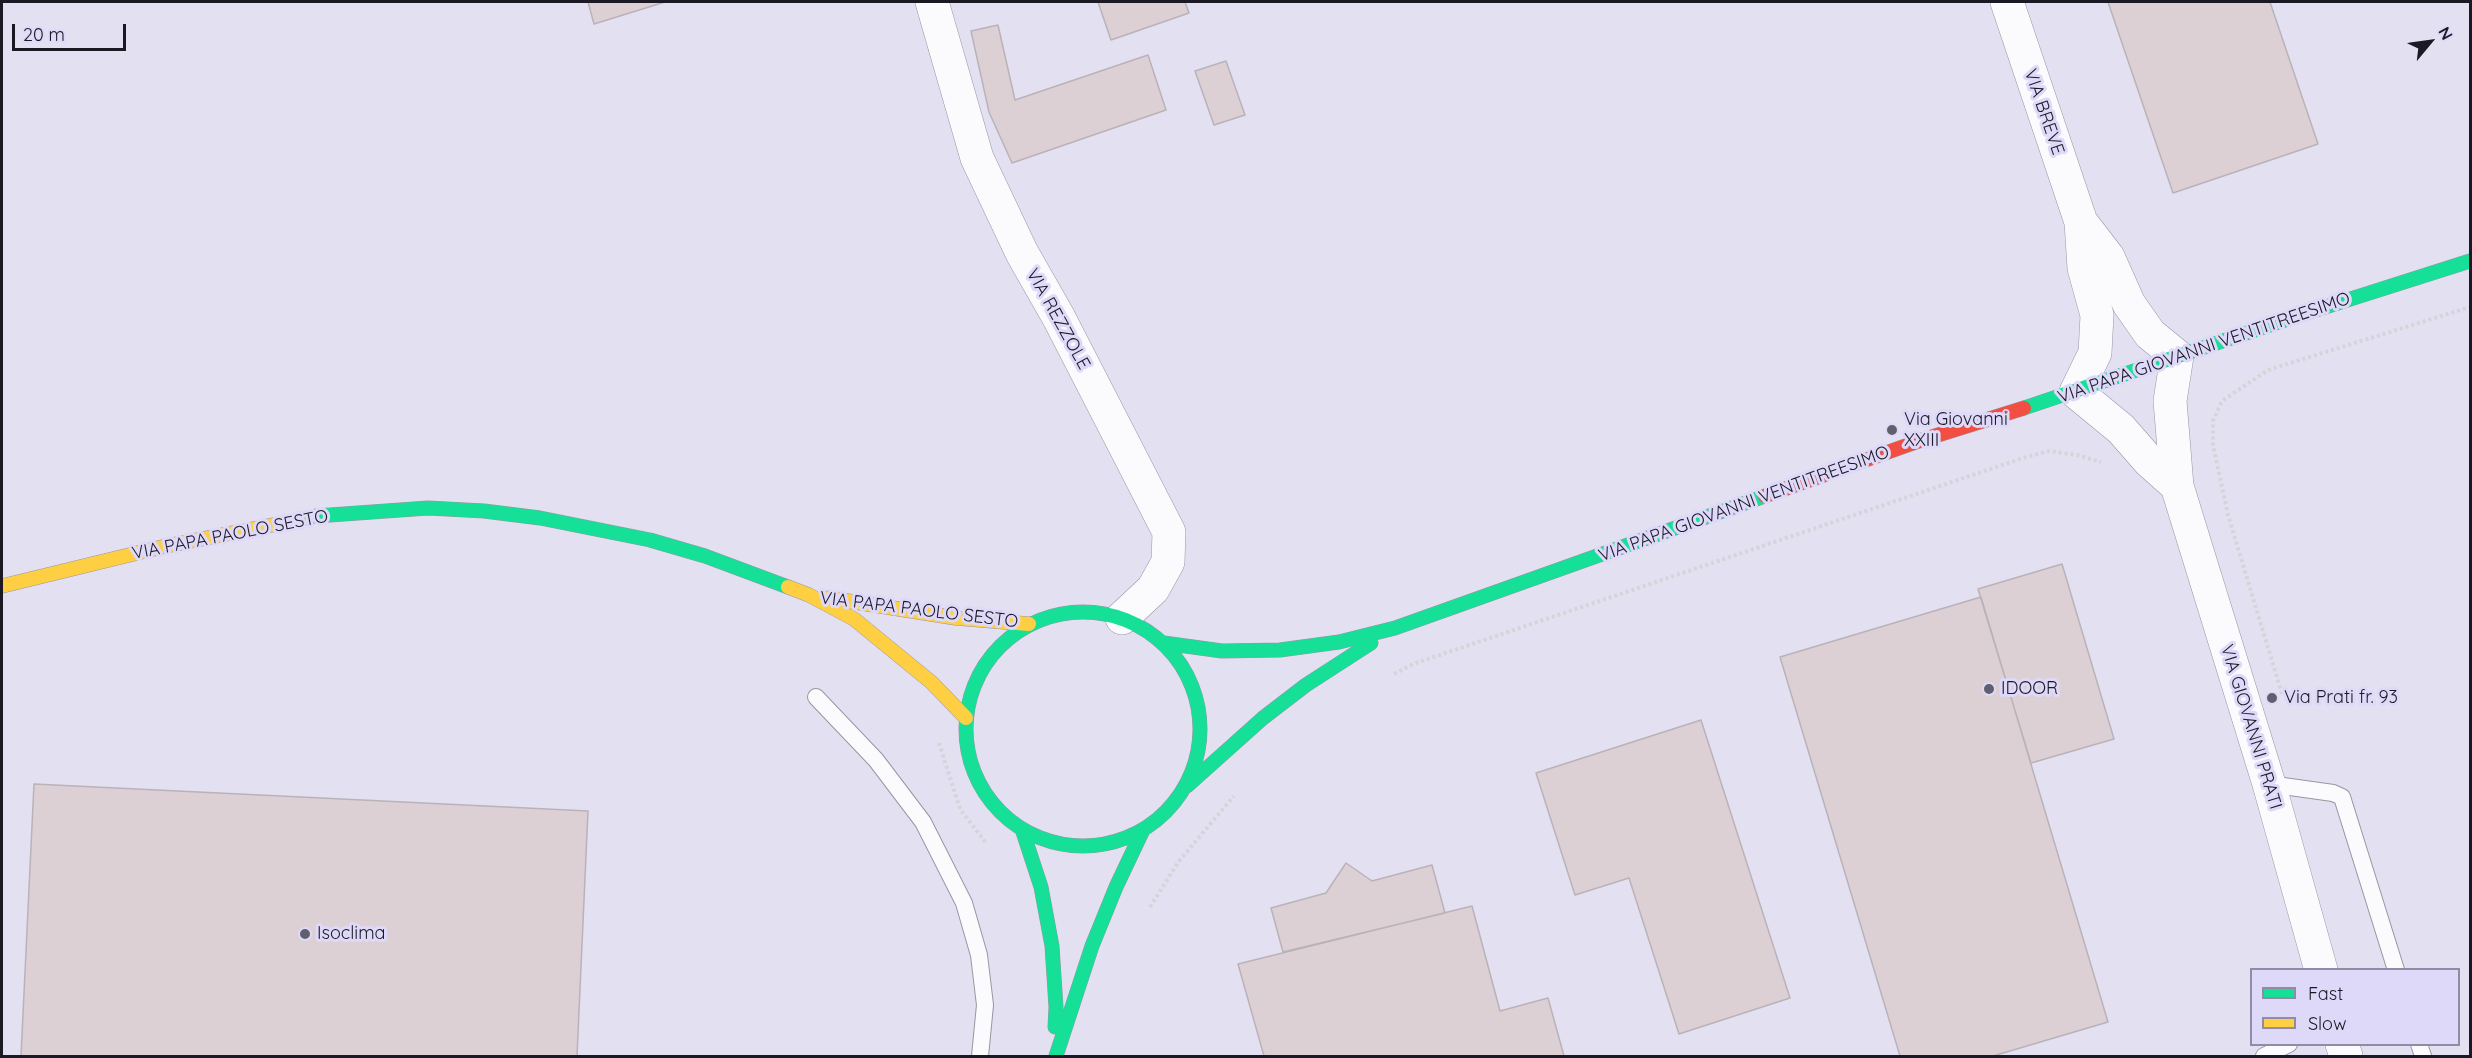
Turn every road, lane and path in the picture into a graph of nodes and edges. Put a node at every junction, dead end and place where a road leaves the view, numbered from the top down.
1 (932, 2) edge
2 (2007, 2) edge
3 (2081, 222) junction
4 (2470, 261) edge
5 (2470, 307) edge
6 (2177, 356) junction
7 (2076, 392) junction
8 (2105, 463) dead end
9 (2177, 486) junction
10 (2, 586) edge
11 (809, 595) junction
12 (1122, 618) junction
13 (1029, 624) junction
14 (1395, 628) junction
15 (1164, 644) junction
16 (1384, 679) dead end
17 (816, 697) dead end
18 (2283, 698) dead end
19 (966, 718) junction
20 (936, 736) dead end
21 (2269, 784) junction
22 (1242, 788) dead end
23 (1184, 790) junction
24 (1022, 829) junction
25 (1143, 830) junction
26 (993, 851) dead end
27 (1146, 912) dead end
28 (2320, 968) edge
29 (2396, 968) edge
30 (2285, 1046) edge
31 (980, 1056) edge
32 (1055, 1056) edge
33 (2264, 1056) edge

1 - 12 street, VIA REZZOLE
2 - 3 street, VIA BREVE
3 - 6 street
3 - 7 street
4 - 6 street, VIA PAPA GIOVANNI VENTITREESIMO
5 - 18 path
6 - 7 street, VIA PAPA GIOVANNI VENTITREESIMO
6 - 9 street, VIA GIOVANNI PRATI
7 - 9 street
7 - 14 street, VIA PAPA GIOVANNI VENTITREESIMO
8 - 16 path
9 - 21 street, VIA GIOVANNI PRATI
10 - 11 street, VIA PAPA PAOLO SESTO
11 - 13 street, VIA PAPA PAOLO SESTO
11 - 19 street, VIA PAPA PAOLO SESTO
12 - 13 street
12 - 15 street
13 - 19 street
14 - 15 street, VIA PAPA GIOVANNI VENTITREESIMO
14 - 23 street, VIA PAPA GIOVANNI VENTITREESIMO
15 - 23 street
17 - 31 lane
19 - 24 street
20 - 26 path
21 - 28 street, VIA GIOVANNI PRATI
21 - 29 lane
22 - 27 path
23 - 25 street
24 - 25 street
24 - 32 street
25 - 32 street
30 - 33 lane

